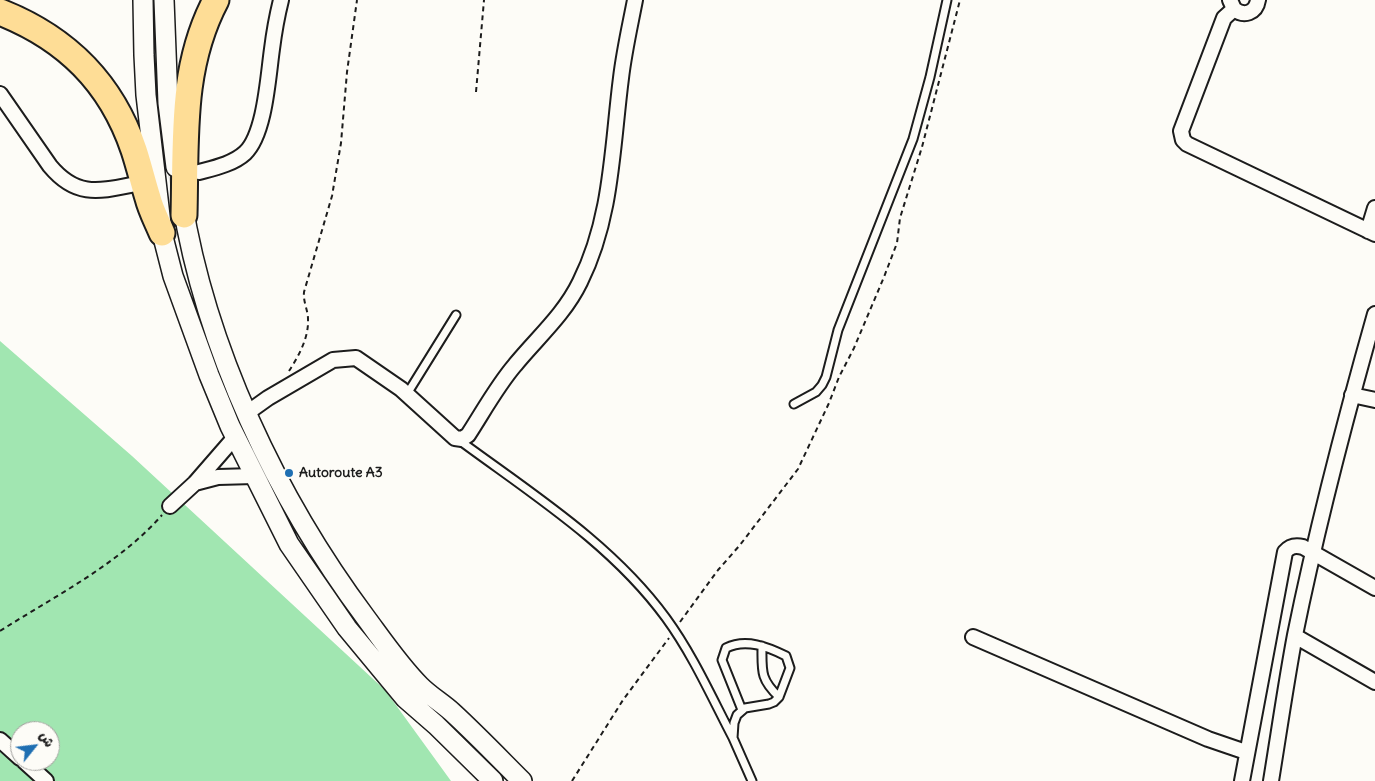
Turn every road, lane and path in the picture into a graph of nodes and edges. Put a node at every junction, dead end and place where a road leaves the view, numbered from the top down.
1 (143, 0) edge
2 (164, 0) edge
3 (216, 0) edge
4 (281, 0) edge
5 (357, 0) edge
6 (484, 0) edge
7 (635, 0) edge
8 (947, 0) edge
9 (1258, 0) edge
10 (1232, 5) edge
11 (0, 12) edge
12 (476, 92) dead end
13 (0, 94) edge
14 (199, 172) tunnel mouth
15 (131, 185) tunnel mouth
16 (1375, 208) edge
17 (184, 215) junction
18 (1372, 232) edge
19 (162, 233) junction
20 (1375, 314) edge
21 (456, 315) dead end
22 (288, 372) dead end
23 (407, 394) junction
24 (1352, 395) junction
25 (1375, 400) edge
26 (794, 404) dead end
27 (247, 413) junction
28 (235, 437) junction
29 (456, 438) junction
30 (254, 476) junction
31 (195, 483) junction
32 (170, 506) joint
33 (1314, 552) junction
34 (1375, 588) edge
35 (0, 631) edge
36 (1295, 636) junction
37 (973, 637) dead end
38 (762, 646) junction
39 (1375, 682) edge
40 (779, 697) junction
41 (742, 710) junction
42 (733, 738) junction
43 (0, 740) edge
44 (10, 749) edge
45 (1246, 752) junction
46 (35, 771) edge
47 (46, 781) edge
48 (493, 781) edge
49 (522, 781) edge
50 (752, 781) edge
51 (1242, 781) edge
52 (1271, 781) edge

1 - 19 main road
2 - 17 main road
3 - 17 highway
4 - 14 street
5 - 22 path
6 - 12 path
7 - 29 street
8 - 26 lane
9 - 10 street
10 - 18 street
11 - 19 highway
13 - 15 street
16 - 18 street
17 - 27 main road
19 - 28 main road
20 - 24 street
21 - 23 lane
23 - 27 street
23 - 29 street
24 - 25 street
24 - 33 street
27 - 49 main road
28 - 30 main road
28 - 31 street
29 - 42 lane
30 - 31 street
30 - 48 main road
31 - 32 street
32 - 35 path
33 - 34 street
33 - 36 street
33 - 45 street
36 - 39 street
36 - 52 street
37 - 45 street
38 - 40 lane
38 - 40 lane
38 - 41 lane
40 - 41 lane
41 - 42 lane
42 - 50 lane
43 - 44 street
45 - 51 street
46 - 47 street

